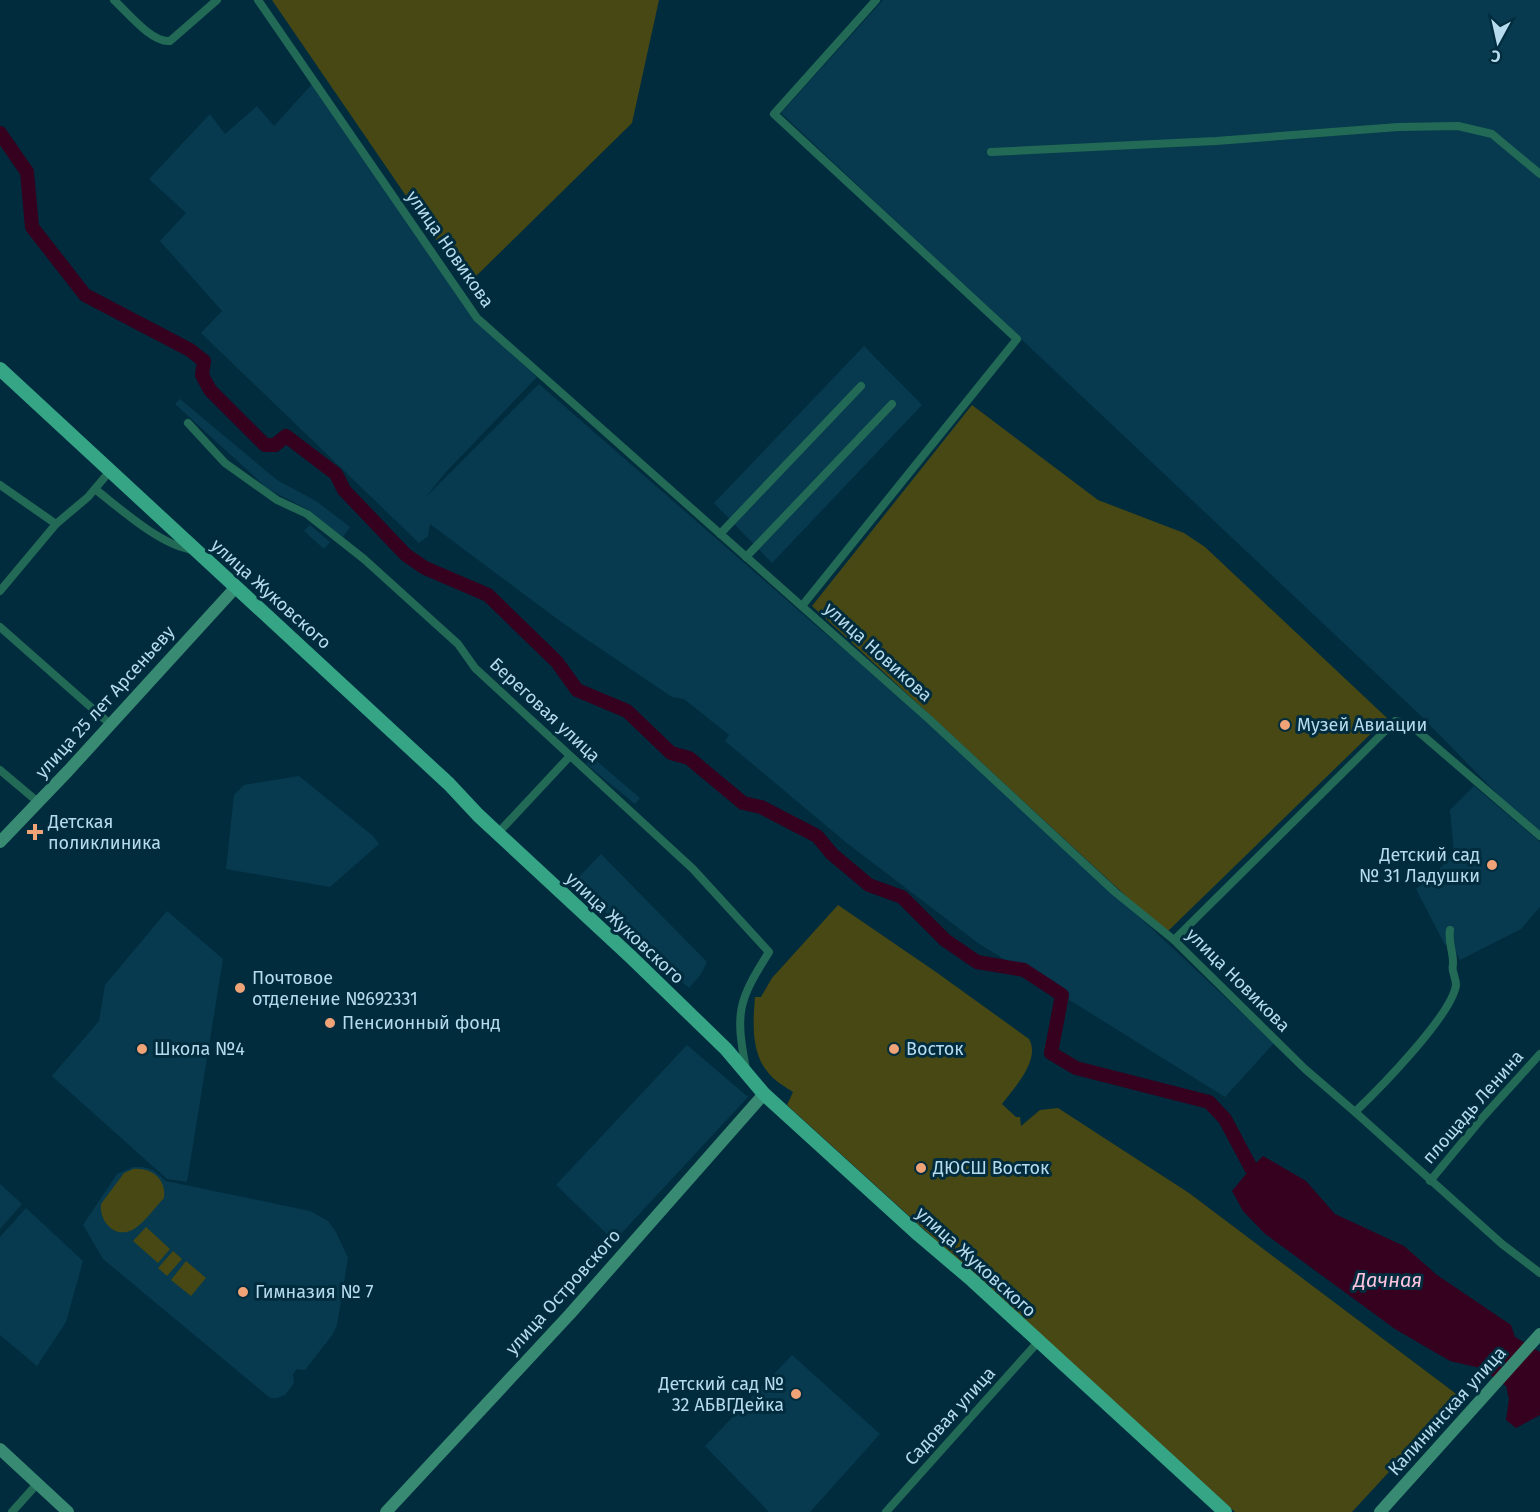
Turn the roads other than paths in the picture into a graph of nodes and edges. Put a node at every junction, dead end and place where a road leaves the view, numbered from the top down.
1 (114, 0) edge
2 (217, 0) edge
3 (258, 0) edge
4 (876, 0) edge
5 (991, 153) dead end
6 (1540, 174) edge
7 (0, 369) edge
8 (861, 386) dead end
9 (892, 404) dead end
10 (188, 423) dead end
11 (111, 471) junction
12 (0, 485) edge
13 (95, 489) junction
14 (56, 524) junction
15 (720, 534) junction
16 (195, 550) junction
17 (746, 557) junction
18 (236, 587) junction
19 (0, 591) edge
20 (802, 606) junction
21 (0, 627) edge
22 (110, 724) junction
23 (570, 756) junction
24 (0, 770) edge
25 (38, 802) junction
26 (498, 832) junction
27 (1540, 836) edge
28 (0, 842) edge
29 (1450, 930) dead end
30 (1174, 940) junction
31 (1540, 1054) edge
32 (747, 1075) junction
33 (764, 1094) junction
34 (1356, 1112) junction
35 (1430, 1181) junction
36 (1540, 1273) edge
37 (1540, 1335) edge
38 (1038, 1342) junction
39 (0, 1449) edge
40 (37, 1484) junction
41 (12, 1512) edge
42 (68, 1512) edge
43 (386, 1512) edge
44 (886, 1512) edge
45 (1225, 1512) edge
46 (1380, 1512) edge

1 - 2 street
3 - 15 street, улица Новикова
4 - 20 street
5 - 6 street
7 - 11 main road, улица Жуковского
8 - 15 street
9 - 17 street
10 - 23 street, Береговая улица
11 - 13 street
11 - 16 main road, улица Жуковского
12 - 14 street
13 - 14 street
13 - 16 street
14 - 19 street
15 - 17 street, улица Новикова
16 - 18 main road, улица Жуковского
17 - 20 street, улица Новикова
18 - 22 main road, улица 25 лет Арсеньеву
18 - 26 main road, улица Жуковского
20 - 30 street, улица Новикова
21 - 22 street
22 - 25 main road, улица 25 лет Арсеньеву
23 - 26 street
23 - 32 street, Береговая улица
24 - 25 street
25 - 28 main road, улица 25 лет Арсеньеву
26 - 32 main road, улица Жуковского
27 - 30 street
29 - 34 street
30 - 34 street, улица Новикова
31 - 35 street, площадь Ленина
32 - 33 main road, улица Жуковского
33 - 38 main road, улица Жуковского
33 - 43 main road, улица Островского
34 - 35 street, улица Новикова
35 - 36 street, улица Новикова
37 - 46 main road, Калининская улица
38 - 44 street, Садовая улица
38 - 45 main road, улица Жуковского
39 - 40 main road
40 - 41 street
40 - 42 main road

